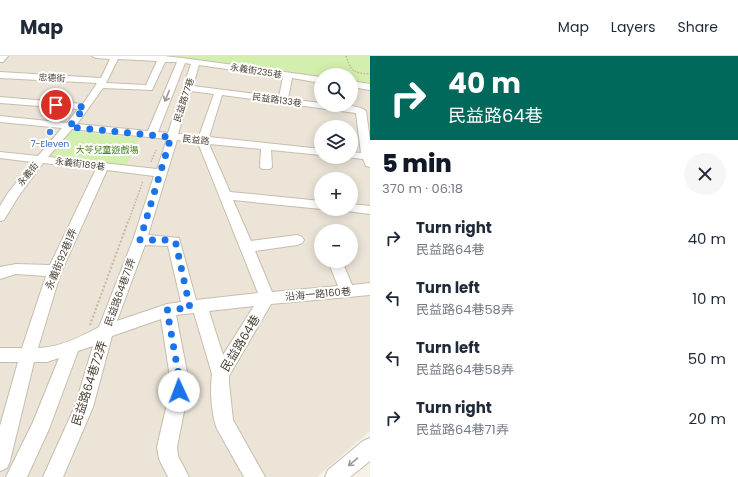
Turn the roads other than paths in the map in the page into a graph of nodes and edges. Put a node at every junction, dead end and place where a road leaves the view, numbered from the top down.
1 (4, 56) edge
2 (96, 56) edge
3 (116, 56) edge
4 (162, 58) junction
5 (0, 60) edge
6 (182, 60) junction
7 (196, 62) junction
8 (0, 75) edge
9 (288, 75) junction
10 (314, 79) edge
11 (102, 83) junction
12 (358, 85) edge
13 (370, 87) edge
14 (188, 88) junction
15 (219, 92) junction
16 (0, 100) edge
17 (283, 101) junction
18 (85, 107) junction
19 (0, 119) edge
20 (69, 127) junction
21 (155, 136) junction
22 (171, 137) junction
23 (204, 140) junction
24 (266, 147) junction
25 (314, 151) edge
26 (0, 155) edge
27 (358, 157) edge
28 (40, 159) junction
29 (369, 159) edge
30 (102, 166) junction
31 (266, 167) dead end
32 (160, 173) junction
33 (0, 190) edge
34 (14, 192) junction
35 (224, 194) junction
36 (314, 204) edge
37 (358, 209) edge
38 (370, 210) edge
39 (0, 217) edge
40 (140, 240) junction
41 (297, 240) dead end
42 (246, 247) junction
43 (337, 268) edge
44 (54, 271) junction
45 (0, 273) edge
46 (370, 289) edge
47 (348, 291) junction
48 (267, 298) junction
49 (195, 307) junction
50 (167, 310) junction
51 (105, 332) junction
52 (77, 345) junction
53 (0, 355) edge
54 (28, 355) junction
55 (221, 374) junction
56 (4, 428) edge
57 (370, 448) edge
58 (0, 461) edge
59 (16, 477) edge
60 (53, 477) edge
61 (179, 477) edge
62 (255, 477) edge
63 (335, 477) edge

1 - 5 street
2 - 3 street, 永義街235巷
3 - 4 street, 永義街235巷
3 - 11 street, 永義街
4 - 6 street, 永義街235巷
4 - 11 street, 忠德街
6 - 7 street, 永義街235巷
6 -> 21 street
7 - 9 street, 永義街235巷
7 - 14 street, 民益路77巷
8 - 11 street, 忠德街
9 - 10 street, 永義街235巷
9 - 17 street
11 - 18 street, 永義街
12 - 13 street
14 - 15 street, 民益路133巷
14 - 22 street, 民益路77巷
15 - 17 street, 民益路133巷
15 - 23 street
16 - 18 street
17 - 29 street, 民益路133巷
18 - 20 street, 永義街
19 - 20 street, 民益路
20 - 21 street, 民益路
20 - 28 street, 永義街
21 - 22 street, 民益路
22 - 23 street, 民益路
22 - 32 street, 民益路64巷71弄
23 - 24 street, 民益路
23 - 35 street
24 - 25 street, 民益路
24 - 31 street
26 - 28 street, 永義街189巷
27 - 29 street
28 - 30 street, 永義街189巷
28 - 34 street, 永義街
30 - 32 street, 永義街189巷
30 - 44 street, 永義街92巷1弄
32 - 40 street, 民益路64巷71弄
33 - 34 street
34 - 39 street, 永義街
35 - 36 street
35 - 42 street
37 - 38 street
40 - 49 street
40 - 51 street, 民益路64巷71弄
41 - 42 street
42 - 48 street
43 - 47 street
44 - 45 street
44 - 54 street, 永義街92巷1弄
46 - 47 street, 沿海一路160巷
47 - 48 street, 沿海一路160巷
48 - 49 street, 民益路64巷
48 - 55 street, 民益路64巷
49 - 50 street, 民益路64巷
49 - 55 street
50 - 51 street, 民益路64巷
50 - 61 street
51 - 52 street, 民益路64巷
51 - 60 street, 民益路64巷72弄
52 - 54 street, 民益路64巷
52 - 59 street
53 - 54 street, 民益路64巷
54 - 56 street, 永義街92巷1弄
55 - 62 street, 民益路64巷
56 - 58 street, 永義街92巷1弄
57 -> 63 street

